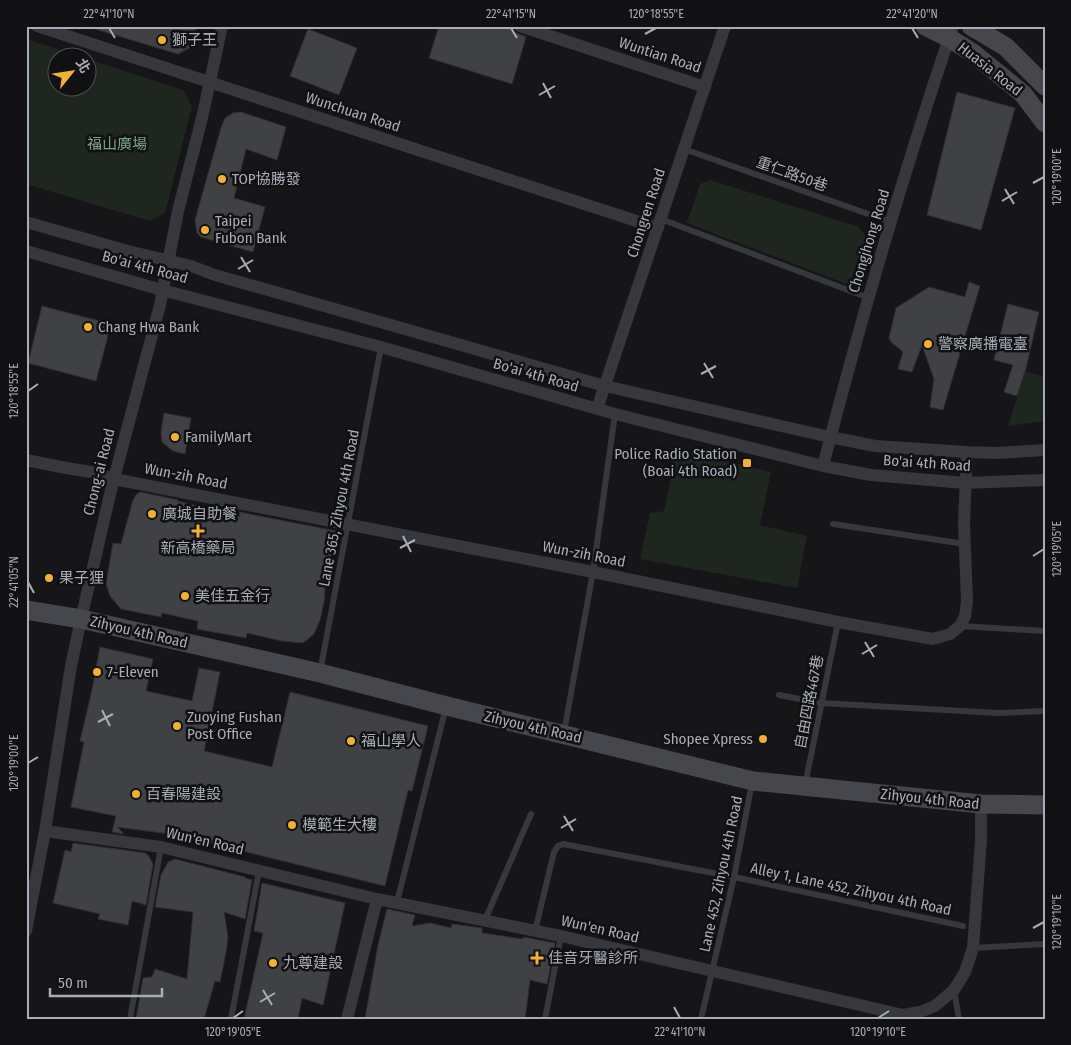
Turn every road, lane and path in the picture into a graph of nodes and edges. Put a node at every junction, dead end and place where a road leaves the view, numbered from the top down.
1 (38, 26) edge
2 (222, 26) edge
3 (520, 26) edge
4 (725, 26) edge
5 (925, 26) edge
6 (971, 26) edge
7 (951, 32) edge
8 (210, 82) junction
9 (1045, 86) edge
10 (705, 87) junction
11 (1045, 123) edge
12 (684, 149) junction
13 (26, 222) edge
14 (891, 222) junction
15 (659, 223) junction
16 (26, 251) edge
17 (168, 261) junction
18 (162, 290) junction
19 (869, 298) junction
20 (381, 347) junction
21 (605, 386) junction
22 (597, 410) junction
23 (615, 414) junction
24 (830, 437) junction
25 (1045, 450) edge
26 (967, 452) junction
27 (26, 460) edge
28 (823, 466) junction
29 (114, 479) junction
30 (1045, 480) edge
31 (966, 483) junction
32 (833, 524) dead end
33 (348, 525) junction
34 (965, 544) junction
35 (593, 572) junction
36 (26, 610) edge
37 (81, 619) junction
38 (838, 622) junction
39 (960, 626) junction
40 (1045, 631) edge
41 (320, 673) junction
42 (779, 695) dead end
43 (821, 703) junction
44 (447, 706) junction
45 (1045, 711) edge
46 (564, 734) junction
47 (753, 781) junction
48 (805, 786) junction
49 (981, 804) junction
50 (1045, 805) edge
51 (531, 814) dead end
52 (45, 831) junction
53 (161, 847) junction
54 (259, 870) junction
55 (734, 877) junction
56 (377, 899) junction
57 (397, 902) junction
58 (485, 920) junction
59 (964, 926) dead end
60 (26, 931) edge
61 (535, 931) junction
62 (562, 936) junction
63 (1045, 944) edge
64 (973, 948) junction
65 (712, 972) junction
66 (954, 990) junction
67 (130, 1019) edge
68 (231, 1019) edge
69 (348, 1019) edge
70 (545, 1019) edge
71 (701, 1019) edge
72 (959, 1019) edge

1 - 8 street, Wunchuan Road
2 - 8 street, Chong-ai Road
3 - 10 street, Wuntian Road
4 - 10 street, Chongren Road
5 - 7 street, Huasia Road
6 - 9 street, Huasia Road
7 - 11 street, Huasia Road
7 - 14 street, Chongjhong Road
8 - 15 street, Wunchuan Road
8 - 17 street, Chong-ai Road
10 - 12 street, Chongren Road
12 - 14 lane, 重仁路50巷
12 - 15 street, Chongren Road
13 - 17 street, Bo'ai 4th Road
14 - 19 street, Chongjhong Road
15 - 19 lane
15 - 21 street, Chongren Road
16 - 18 street, Bo'ai 4th Road
17 - 18 street, Chong-ai Road
17 - 21 street, Bo'ai 4th Road
18 - 20 street, Bo'ai 4th Road
18 - 29 street, Chong-ai Road
19 - 24 street, Chongjhong Road
20 - 22 street, Bo'ai 4th Road
20 - 33 lane, Lane 365, Zihyou 4th Road
21 - 22 street, Chongren Road
21 - 24 street, Bo'ai 4th Road
22 - 23 street, Bo'ai 4th Road
23 - 28 street, Bo'ai 4th Road
23 - 35 lane
24 - 26 street, Bo'ai 4th Road
24 - 28 street, Chongjhong Road
25 - 26 street, Bo'ai 4th Road
26 - 31 street
27 - 29 street, Wun-zih Road
28 - 31 street, Bo'ai 4th Road
29 - 33 street, Wun-zih Road
29 - 37 street, Chong-ai Road
30 - 31 street, Bo'ai 4th Road
31 - 34 street
32 - 34 lane
33 - 35 street, Wun-zih Road
33 - 41 lane, Lane 365, Zihyou 4th Road
34 - 39 street
35 - 38 street, Wun-zih Road
35 - 46 lane
36 - 37 street, Zihyou 4th Road
37 - 41 street, Zihyou 4th Road
37 - 52 street, Chong-ai Road
38 - 39 street, Wun-zih Road
38 - 43 lane, 自由四路467巷
39 - 40 lane
41 - 44 street, Zihyou 4th Road
42 - 43 lane
43 - 45 lane
43 - 48 lane, 自由四路467巷
44 - 46 street, Zihyou 4th Road
44 - 57 lane
46 - 47 street, Zihyou 4th Road
47 - 48 street, Zihyou 4th Road
47 - 55 lane, Lane 452, Zihyou 4th Road
48 - 49 street, Zihyou 4th Road
49 - 50 street, Zihyou 4th Road
49 - 64 street, Wun'en Road
51 - 58 lane
52 - 53 street, Wun'en Road
52 - 60 street, Chong-ai Road
53 - 54 street, Wun'en Road
53 - 67 lane
54 - 56 street, Wun'en Road
54 - 68 lane
55 - 59 lane, Alley 1, Lane 452, Zihyou 4th Road
55 - 61 lane, Alley 1, Lane 452, Zihyou 4th Road
55 - 65 lane, Lane 452, Zihyou 4th Road
56 - 57 street, Wun'en Road
56 - 69 street
57 - 58 street, Wun'en Road
58 - 61 street, Wun'en Road
61 - 62 street, Wun'en Road
62 - 65 street, Wun'en Road
62 - 70 lane
63 - 64 lane
64 - 66 street, Wun'en Road
65 - 66 street, Wun'en Road
65 - 71 lane, Lane 452, Zihyou 4th Road
66 - 72 lane

